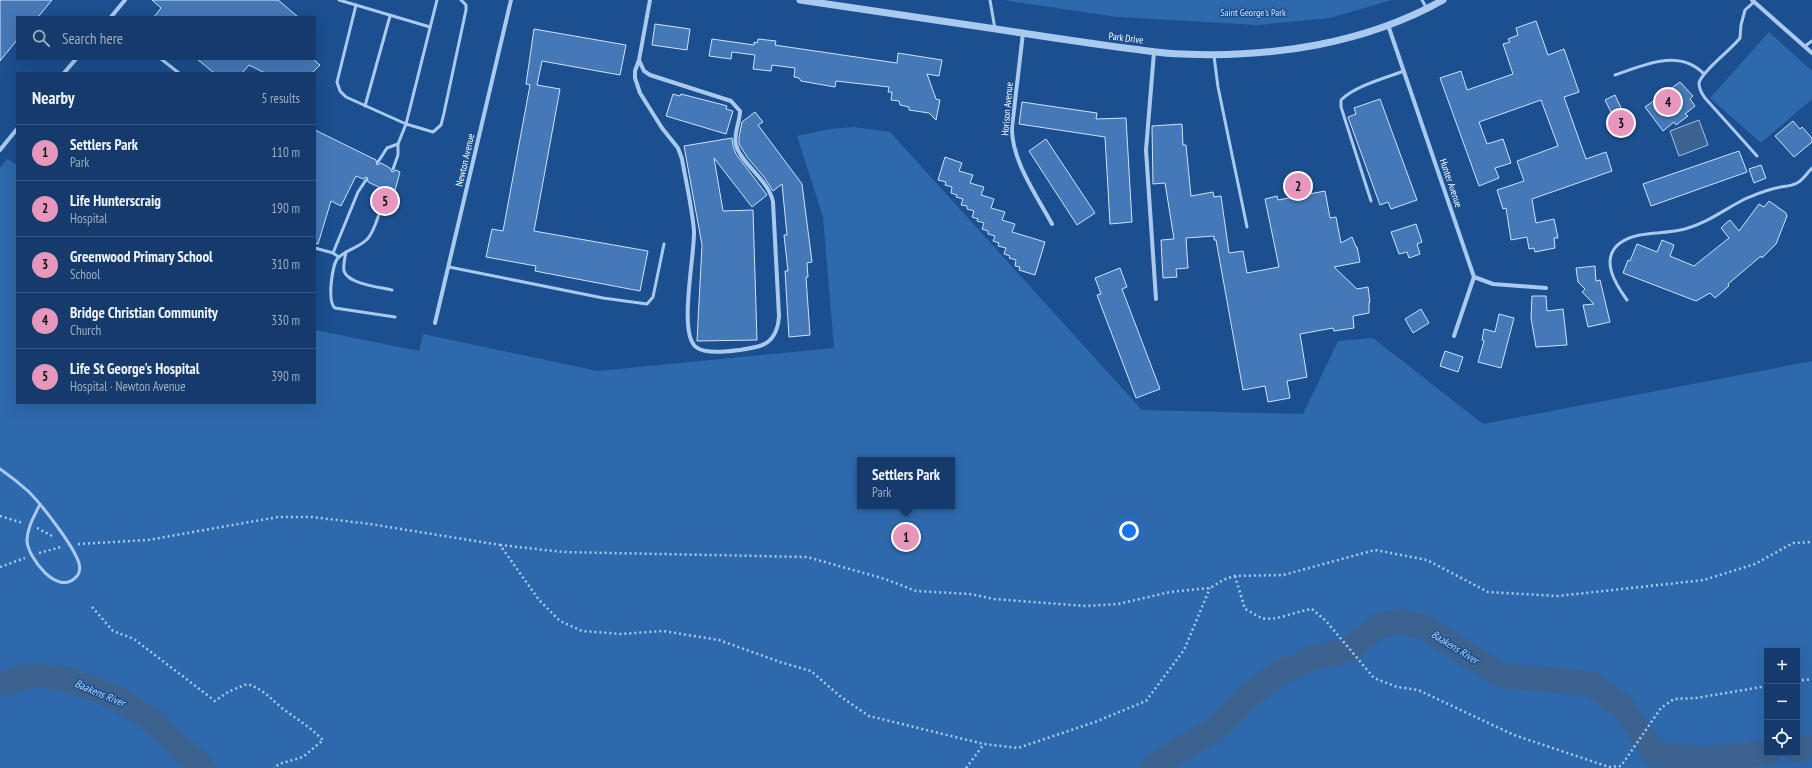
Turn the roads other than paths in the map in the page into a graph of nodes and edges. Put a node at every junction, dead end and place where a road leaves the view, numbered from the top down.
1 (125, 0) edge
2 (339, 0) edge
3 (437, 0) edge
4 (461, 0) edge
5 (511, 0) edge
6 (650, 0) edge
7 (800, 0) edge
8 (990, 0) edge
9 (1422, 0) edge
10 (1443, 0) edge
11 (1753, 1) edge
12 (356, 5) junction
13 (1427, 9) junction
14 (112, 16) edge
15 (390, 16) junction
16 (1388, 25) junction
17 (430, 26) junction
18 (995, 29) junction
19 (1023, 34) junction
20 (1812, 41) edge
21 (1805, 46) junction
22 (1154, 51) junction
23 (1812, 53) edge
24 (1214, 54) junction
25 (75, 60) edge
26 (162, 60) edge
27 (639, 60) junction
28 (1404, 71) junction
29 (65, 72) edge
30 (178, 72) edge
31 (1704, 74) junction
32 (1615, 75) dead end
33 (365, 106) junction
34 (406, 124) junction
35 (16, 130) edge
36 (398, 144) junction
37 (0, 150) edge
38 (1757, 156) dead end
39 (378, 162) dead end
40 (1812, 168) edge
41 (393, 169) dead end
42 (366, 180) dead end
43 (386, 190) dead end
44 (1371, 200) dead end
45 (1052, 224) dead end
46 (1247, 226) dead end
47 (664, 244) dead end
48 (316, 248) edge
49 (346, 252) junction
50 (333, 253) junction
51 (338, 257) junction
52 (449, 267) junction
53 (1474, 277) junction
54 (1546, 288) dead end
55 (392, 290) dead end
56 (1156, 299) dead end
57 (1627, 300) dead end
58 (395, 317) dead end
59 (435, 323) dead end
60 (1454, 336) dead end
61 (0, 469) edge
62 (40, 504) junction

1 - 14 street
2 - 12 lane
3 - 17 lane
4 - 34 lane
5 - 52 street, Newton Avenue
6 - 27 street
7 - 18 street, Park Drive
8 - 18 lane
9 - 13 lane
10 - 13 street, Park Drive
11 - 21 street
11 - 31 lane
12 - 15 lane
12 - 33 lane
13 - 16 street, Park Drive
15 - 17 lane
15 - 33 lane
16 - 24 street, Park Drive
16 - 28 street, Hunter Avenue
17 - 34 lane
18 - 19 street, Park Drive
19 - 22 street, Park Drive
19 - 45 street, Horison Avenue
20 - 21 lane
21 - 23 street
22 - 24 street, Park Drive
22 - 56 street
24 - 46 lane
25 - 29 street
26 - 30 lane
27 - 27 street
28 - 44 lane
28 - 53 street, Hunter Avenue
31 - 32 lane
31 - 38 lane
33 - 34 lane
34 - 36 lane
35 - 37 street
36 - 39 lane
36 - 41 lane
40 - 57 lane
42 - 50 lane
43 - 49 lane
47 - 52 lane
48 - 50 lane
49 - 51 lane
49 - 55 lane
50 - 51 lane
51 - 58 lane
52 - 59 street, Newton Avenue
53 - 54 street
53 - 60 street
61 - 62 lane
62 - 62 lane

